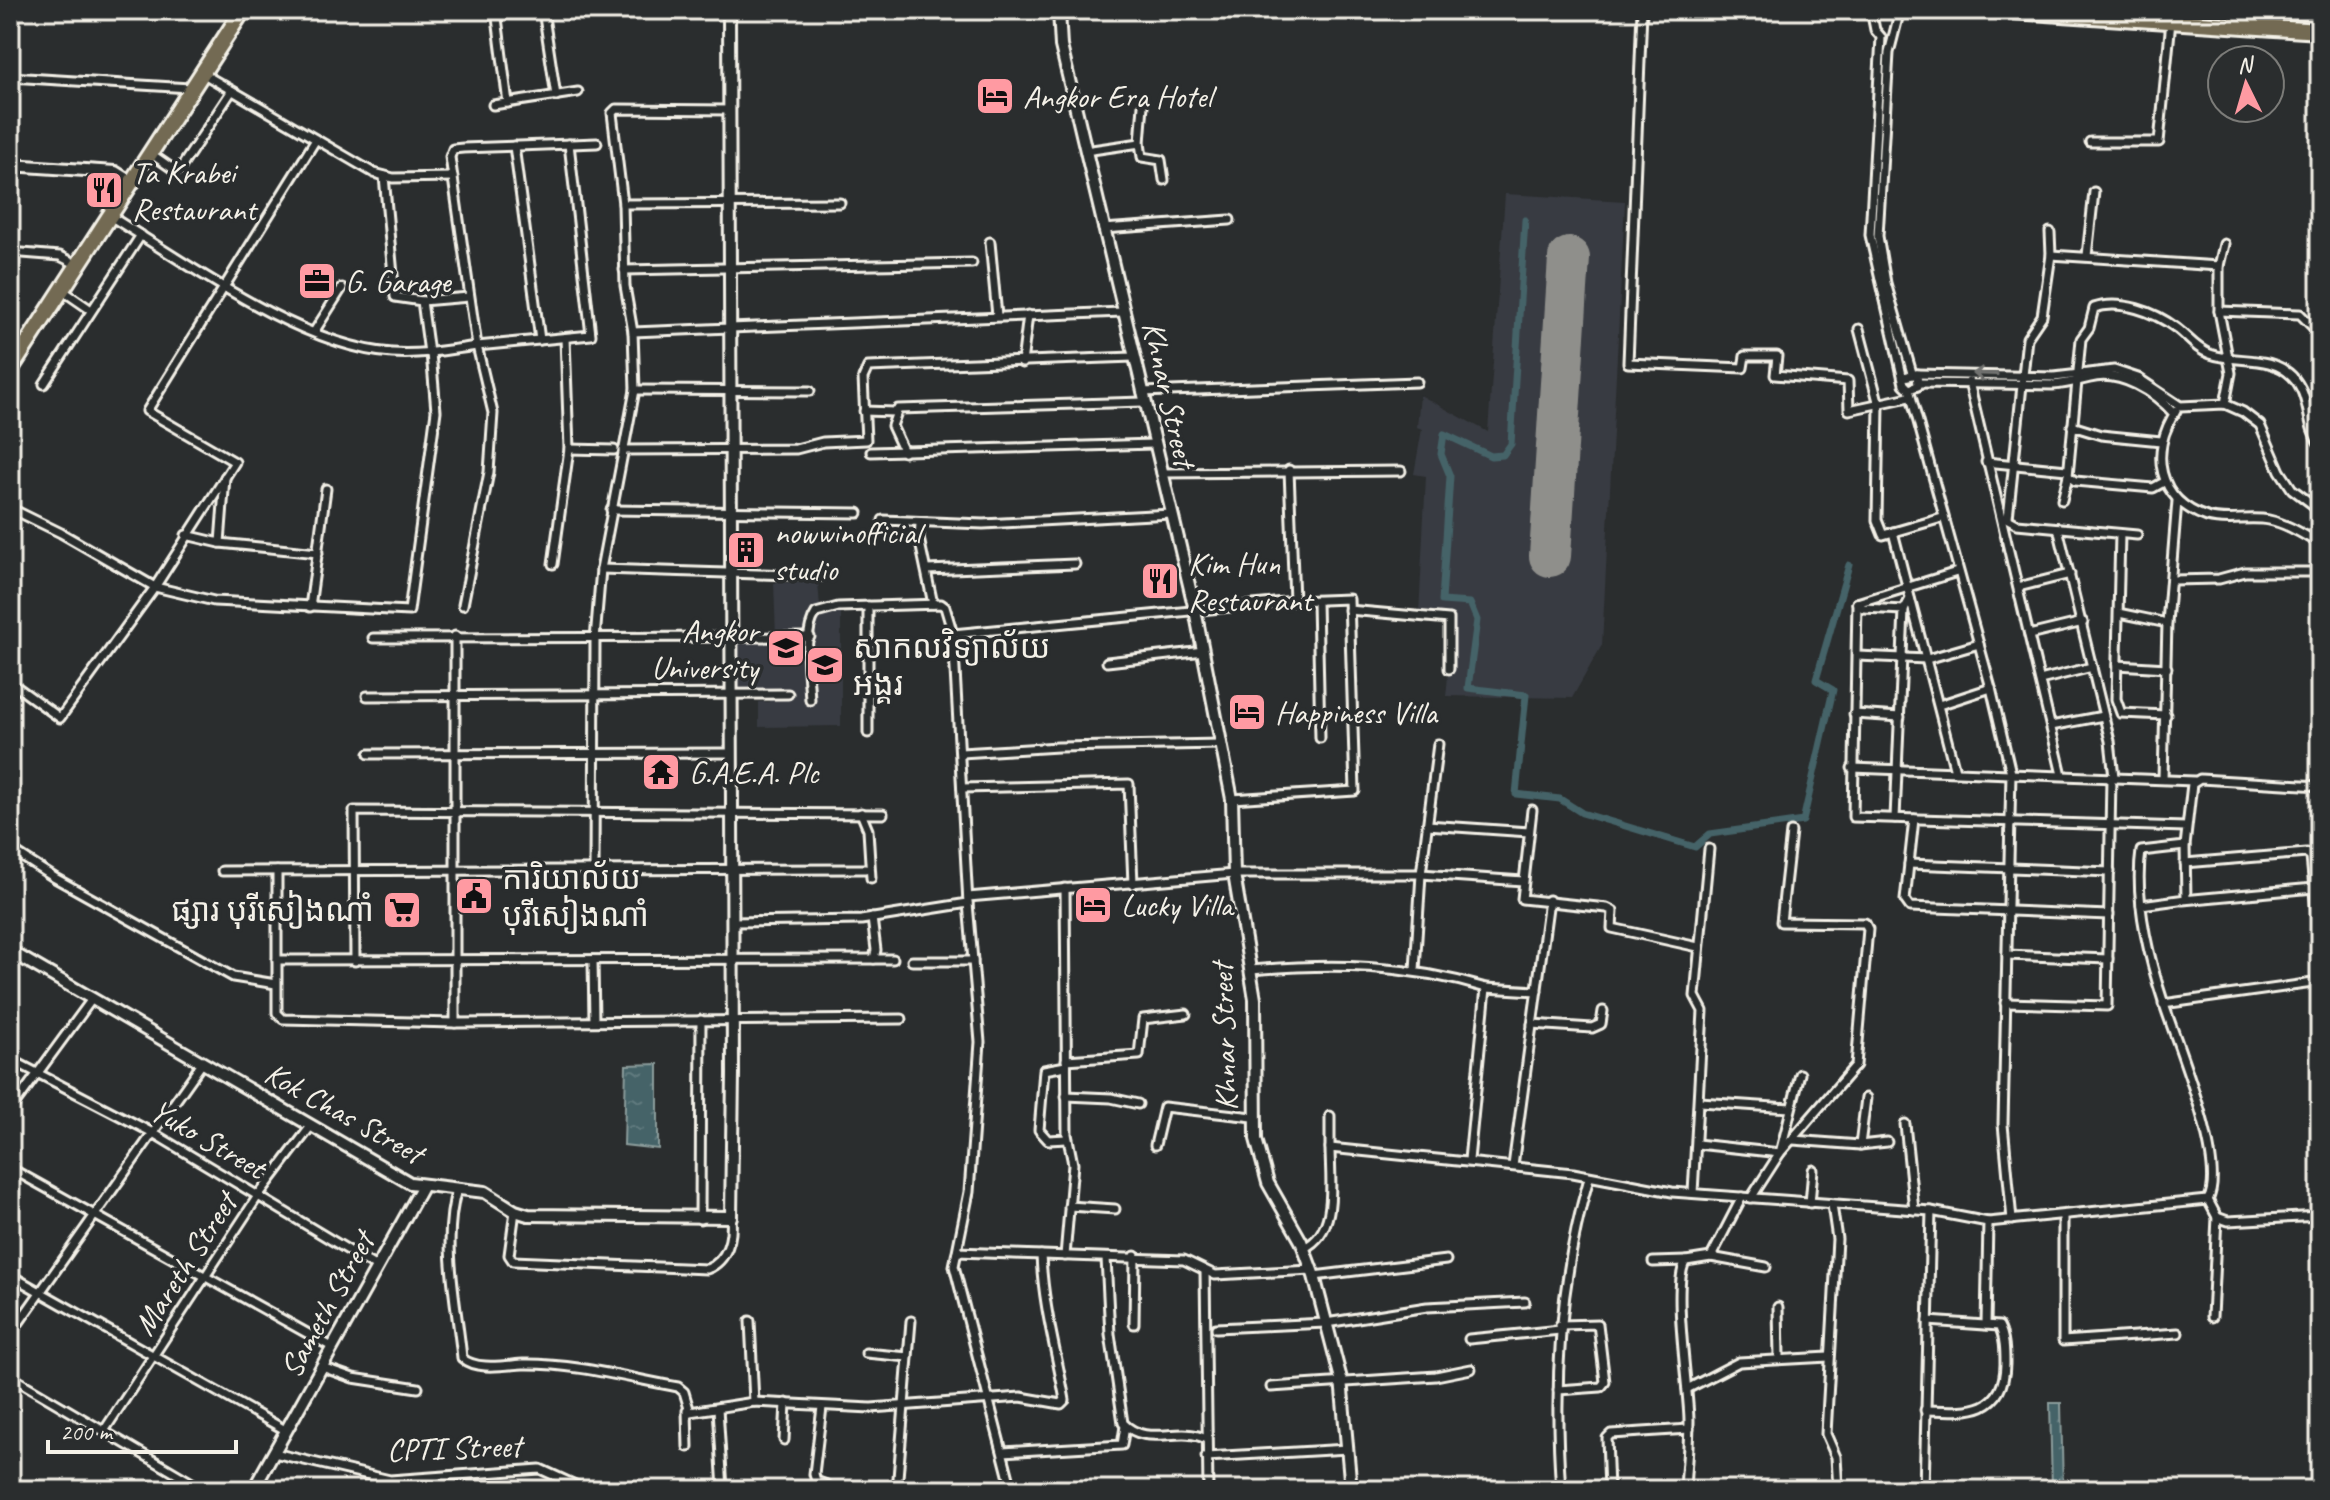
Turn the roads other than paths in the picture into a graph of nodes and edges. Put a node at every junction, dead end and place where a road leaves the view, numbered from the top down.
1 (243, 10) edge
2 (496, 10) edge
3 (543, 10) edge
4 (729, 10) edge
5 (1059, 10) edge
6 (1642, 10) edge
7 (1999, 10) edge
8 (1872, 12) edge
9 (1899, 13) edge
10 (2171, 21) junction
11 (2320, 31) edge
12 (202, 73) junction
13 (10, 77) edge
14 (193, 88) junction
15 (231, 92) junction
16 (578, 92) dead end
17 (556, 96) junction
18 (508, 103) junction
19 (493, 105) dead end
20 (1143, 105) dead end
21 (730, 110) junction
22 (315, 141) junction
23 (2090, 142) dead end
24 (597, 143) dead end
25 (1140, 143) junction
26 (569, 144) junction
27 (514, 146) junction
28 (1085, 151) junction
29 (150, 153) junction
30 (10, 165) edge
31 (384, 176) junction
32 (453, 177) junction
33 (1164, 180) dead end
34 (131, 182) junction
35 (2094, 192) dead end
36 (840, 203) dead end
37 (623, 204) junction
38 (729, 204) junction
39 (110, 215) junction
40 (1230, 220) dead end
41 (1103, 229) junction
42 (2050, 232) dead end
43 (141, 235) junction
44 (1874, 236) junction
45 (990, 242) dead end
46 (2224, 244) dead end
47 (10, 252) edge
48 (2051, 255) junction
49 (2087, 256) junction
50 (972, 263) dead end
51 (78, 265) junction
52 (729, 265) junction
53 (2219, 266) junction
54 (624, 270) junction
55 (224, 286) junction
56 (342, 288) dead end
57 (62, 290) junction
58 (469, 297) junction
59 (422, 301) junction
60 (91, 310) junction
61 (2219, 311) junction
62 (1122, 312) junction
63 (1028, 315) junction
64 (997, 316) junction
65 (730, 328) junction
66 (1859, 329) dead end
67 (314, 332) junction
68 (633, 332) junction
69 (2320, 334) edge
70 (565, 338) junction
71 (540, 340) junction
72 (477, 346) junction
73 (15, 353) edge
74 (430, 353) junction
75 (1133, 357) junction
76 (2228, 360) junction
77 (1022, 363) junction
78 (10, 370) edge
79 (2024, 375) junction
80 (1904, 377) junction
81 (1916, 377) junction
82 (2076, 379) junction
83 (1417, 382) dead end
84 (1969, 382) junction
85 (44, 384) dead end
86 (2022, 386) junction
87 (635, 390) junction
88 (730, 391) junction
89 (810, 391) dead end
90 (1909, 393) junction
91 (1143, 397) junction
92 (2225, 404) junction
93 (1879, 405) junction
94 (2180, 406) junction
95 (864, 411) junction
96 (895, 412) junction
97 (2174, 414) junction
98 (2072, 426) junction
99 (2161, 441) junction
100 (1154, 444) junction
101 (2320, 445) edge
102 (569, 449) junction
103 (614, 450) dead end
104 (623, 450) junction
105 (731, 451) junction
106 (871, 452) dead end
107 (904, 452) junction
108 (1986, 462) junction
109 (2016, 465) junction
110 (1289, 470) junction
111 (1401, 471) dead end
112 (1161, 473) junction
113 (2068, 473) junction
114 (225, 476) junction
115 (2164, 482) junction
116 (326, 489) dead end
117 (2062, 500) dead end
118 (2177, 501) junction
119 (10, 508) edge
120 (611, 510) junction
121 (730, 510) junction
122 (2320, 510) edge
123 (858, 513) dead end
124 (1171, 514) junction
125 (1942, 518) junction
126 (2004, 519) junction
127 (883, 520) dead end
128 (920, 524) junction
129 (2058, 528) junction
130 (1893, 532) junction
131 (2120, 534) junction
132 (186, 535) junction
133 (2137, 535) dead end
134 (220, 543) junction
135 (2320, 544) edge
136 (318, 553) junction
137 (553, 564) dead end
138 (1075, 564) dead end
139 (601, 569) junction
140 (927, 570) junction
141 (730, 572) junction
142 (1957, 572) junction
143 (2320, 572) edge
144 (2070, 574) junction
145 (822, 576) dead end
146 (2172, 580) junction
147 (155, 587) junction
148 (1907, 587) junction
149 (2018, 587) junction
150 (1910, 599) junction
151 (1294, 601) junction
152 (1317, 601) junction
153 (1857, 603) junction
154 (933, 604) junction
155 (463, 605) dead end
156 (868, 606) junction
157 (310, 607) junction
158 (1195, 610) junction
159 (1349, 610) junction
160 (1904, 610) junction
161 (2119, 613) junction
162 (2083, 622) junction
163 (2167, 623) junction
164 (953, 634) junction
165 (2029, 635) junction
166 (455, 636) junction
167 (730, 637) junction
168 (810, 637) junction
169 (373, 638) dead end
170 (595, 639) junction
171 (1979, 644) junction
172 (1204, 651) junction
173 (1857, 656) junction
174 (1902, 658) junction
175 (1927, 659) junction
176 (1107, 662) dead end
177 (2117, 665) junction
178 (2092, 667) junction
179 (2167, 668) junction
180 (1449, 669) dead end
181 (2040, 680) junction
182 (10, 682) edge
183 (1991, 688) junction
184 (594, 693) junction
185 (729, 693) junction
186 (455, 694) junction
187 (788, 694) dead end
188 (367, 696) dead end
189 (810, 700) dead end
190 (1939, 705) junction
191 (1854, 714) junction
192 (2166, 715) junction
193 (2103, 716) junction
194 (1900, 717) junction
195 (2051, 726) junction
196 (868, 733) dead end
197 (1320, 738) dead end
198 (1222, 744) junction
199 (1438, 744) dead end
200 (730, 753) junction
201 (961, 753) junction
202 (369, 754) dead end
203 (593, 755) junction
204 (455, 756) junction
205 (1852, 768) junction
206 (1897, 768) junction
207 (1955, 771) junction
208 (2011, 773) junction
209 (2062, 775) junction
210 (2113, 777) junction
211 (2163, 779) junction
212 (2194, 781) junction
213 (2320, 786) edge
214 (962, 788) junction
215 (1232, 799) junction
216 (1532, 810) dead end
217 (455, 811) junction
218 (732, 811) junction
219 (594, 813) junction
220 (861, 813) junction
221 (883, 814) dead end
222 (1895, 818) junction
223 (1914, 819) junction
224 (2013, 824) junction
225 (1427, 825) junction
226 (2111, 826) junction
227 (2186, 827) junction
228 (1529, 832) junction
229 (1791, 832) dead end
230 (2185, 846) junction
231 (10, 849) edge
232 (1709, 849) dead end
233 (2185, 863) junction
234 (1909, 864) junction
235 (2011, 868) junction
236 (865, 869) dead end
237 (222, 871) dead end
238 (277, 871) junction
239 (356, 871) junction
240 (733, 871) junction
241 (594, 872) junction
242 (2110, 872) junction
243 (454, 873) junction
244 (1234, 874) junction
245 (1421, 874) junction
246 (871, 878) dead end
247 (1523, 881) junction
248 (1133, 884) junction
249 (1065, 888) junction
250 (2314, 888) junction
251 (968, 900) junction
252 (1549, 900) junction
253 (2183, 900) junction
254 (2156, 903) junction
255 (2141, 905) junction
256 (2009, 912) junction
257 (2109, 915) junction
258 (872, 918) junction
259 (733, 922) junction
260 (2146, 923) junction
261 (2320, 946) edge
262 (1698, 947) junction
263 (10, 951) edge
264 (2320, 953) edge
265 (2007, 955) junction
266 (874, 959) junction
267 (893, 959) dead end
268 (2108, 959) junction
269 (277, 960) junction
270 (593, 960) junction
271 (355, 961) junction
272 (454, 961) junction
273 (733, 961) junction
274 (912, 961) dead end
275 (973, 961) junction
276 (1251, 970) junction
277 (1415, 970) junction
278 (2320, 982) edge
279 (276, 984) junction
280 (1486, 988) junction
281 (1537, 991) junction
282 (92, 999) junction
283 (2005, 1003) junction
284 (2163, 1004) junction
285 (1603, 1011) dead end
286 (1186, 1014) dead end
287 (902, 1019) dead end
288 (701, 1020) junction
289 (732, 1020) junction
290 (594, 1021) junction
291 (455, 1023) junction
292 (1532, 1024) junction
293 (10, 1059) edge
294 (203, 1062) junction
295 (1066, 1063) junction
296 (38, 1073) junction
297 (1800, 1074) dead end
298 (1066, 1096) junction
299 (1866, 1098) dead end
300 (1700, 1102) junction
301 (1138, 1104) dead end
302 (1790, 1108) junction
303 (10, 1111) edge
304 (1330, 1116) dead end
305 (1253, 1117) junction
306 (1905, 1124) dead end
307 (311, 1126) junction
308 (153, 1133) junction
309 (1067, 1139) junction
310 (1793, 1140) junction
311 (1887, 1142) dead end
312 (1697, 1144) junction
313 (1155, 1145) dead end
314 (1860, 1145) junction
315 (1330, 1148) junction
316 (1780, 1153) junction
317 (1469, 1160) junction
318 (1513, 1166) junction
319 (10, 1168) edge
320 (1813, 1170) dead end
321 (1589, 1178) junction
322 (422, 1187) junction
323 (457, 1189) junction
324 (1693, 1193) junction
325 (258, 1196) junction
326 (1747, 1198) junction
327 (2208, 1200) junction
328 (1810, 1203) junction
329 (1832, 1205) junction
330 (1069, 1206) junction
331 (1115, 1209) dead end
332 (1914, 1210) junction
333 (515, 1211) junction
334 (1931, 1211) junction
335 (95, 1216) junction
336 (2063, 1216) junction
337 (2320, 1216) edge
338 (731, 1217) junction
339 (2217, 1217) junction
340 (700, 1219) junction
341 (2012, 1220) junction
342 (1988, 1222) junction
343 (1304, 1248) junction
344 (957, 1252) junction
345 (1041, 1255) junction
346 (1065, 1256) junction
347 (1135, 1256) junction
348 (1711, 1257) junction
349 (1106, 1258) junction
350 (1446, 1260) dead end
351 (1686, 1261) junction
352 (1653, 1262) dead end
353 (1766, 1267) dead end
354 (378, 1268) junction
355 (1205, 1272) junction
356 (1313, 1273) junction
357 (10, 1275) edge
358 (205, 1279) junction
359 (41, 1292) junction
360 (1525, 1302) dead end
361 (1778, 1307) dead end
362 (2212, 1317) dead end
363 (750, 1321) dead end
364 (911, 1321) dead end
365 (1928, 1321) junction
366 (1326, 1323) junction
367 (1134, 1324) dead end
368 (1986, 1325) junction
369 (1216, 1328) dead end
370 (1560, 1328) junction
371 (2178, 1333) dead end
372 (10, 1335) edge
373 (1469, 1339) dead end
374 (332, 1347) junction
375 (866, 1353) dead end
376 (155, 1354) junction
377 (908, 1357) junction
378 (1779, 1357) junction
379 (1829, 1357) junction
380 (322, 1367) junction
381 (1471, 1369) dead end
382 (10, 1376) edge
383 (1342, 1383) junction
384 (1271, 1387) dead end
385 (418, 1388) dead end
386 (1687, 1389) junction
387 (1558, 1390) junction
388 (989, 1399) junction
389 (754, 1402) junction
390 (786, 1403) junction
391 (904, 1406) junction
392 (822, 1407) junction
393 (718, 1408) junction
394 (1925, 1410) junction
395 (687, 1411) junction
396 (1125, 1426) junction
397 (1689, 1429) junction
398 (104, 1431) junction
399 (287, 1431) junction
400 (1206, 1439) junction
401 (784, 1440) dead end
402 (688, 1447) dead end
403 (1348, 1449) junction
404 (1003, 1452) junction
405 (274, 1453) junction
406 (1206, 1457) junction
407 (10, 1482) edge
408 (25, 1490) edge
409 (204, 1490) edge
410 (253, 1490) edge
411 (586, 1490) edge
412 (723, 1490) edge
413 (829, 1490) edge
414 (897, 1490) edge
415 (1012, 1490) edge
416 (1208, 1490) edge
417 (1351, 1490) edge
418 (1561, 1490) edge
419 (1609, 1490) edge
420 (1685, 1490) edge
421 (1838, 1490) edge
422 (1924, 1490) edge

1 - 12 highway
2 - 18 street
3 - 17 street
4 - 21 street
5 - 28 street, Khnar Street
6 - 93 street
7 - 10 highway
8 - 9 street
8 - 44 street
9 - 44 street
10 - 11 highway
10 - 23 street
12 - 14 highway
12 - 15 street
13 - 14 street
14 - 29 highway
15 - 22 street
15 - 29 street
16 - 17 street
17 - 18 street
18 - 19 street
20 - 25 street
21 - 37 street
21 - 38 street
22 - 31 street
22 - 55 street
24 - 26 street
25 - 28 street
25 - 33 street
26 - 27 street
26 - 70 street
27 - 32 street
27 - 71 street
28 - 41 street, Khnar Street
29 - 34 highway
30 - 34 street
31 - 32 street
31 - 59 street
32 - 58 street
34 - 39 highway
35 - 49 street
36 - 38 street
37 - 38 street
37 - 54 street
38 - 52 street
39 - 43 street
39 - 51 highway
40 - 41 street
41 - 62 street, Khnar Street
42 - 48 street
43 - 55 street
43 - 60 street
44 - 80 street
44 - 81 street
45 - 64 street
46 - 53 street
47 - 51 street
48 - 49 street
48 - 79 street
49 - 53 street
50 - 52 street
51 - 57 highway
52 - 54 street
52 - 65 street
53 - 61 street
54 - 68 street
55 - 67 street
55 - 114 street
56 - 67 street
57 - 60 street
57 - 73 highway
58 - 59 street
58 - 72 street
59 - 74 street
60 - 85 street
61 - 69 street
61 - 76 street
62 - 63 street
62 - 75 street, Khnar Street
63 - 64 street
63 - 77 street
64 - 65 street
65 - 68 street
65 - 88 street
66 - 93 street
67 - 74 street
68 - 87 street
70 - 71 street
70 - 102 street
71 - 72 street
72 - 74 street
72 - 155 street
73 - 78 highway
74 - 157 street
75 - 77 street
75 - 91 street, Khnar Street
76 - 82 street
76 - 92 street
76 - 101 street
77 - 95 street
79 -> 81 street
79 - 82 street
79 - 86 street
80 - 81 street
80 - 90 street
81 - 84 street
81 - 90 street
82 - 86 street
82 - 94 street
82 - 97 street
82 - 98 street
83 - 91 street
84 - 86 street
84 - 108 street
86 - 109 street
87 - 88 street
87 - 104 street
88 - 89 street
88 - 105 street
90 - 93 street
90 - 125 street
91 - 96 street
91 - 100 street, Khnar Street
92 - 94 street
92 - 122 street
93 - 130 street
94 - 97 street
95 - 96 street
95 - 105 street
96 - 107 street
97 - 99 street
98 - 99 street
98 - 113 street
99 - 115 street
100 - 107 street
100 - 112 street, Khnar Street
102 - 103 street
102 - 137 street
104 - 105 street
104 - 120 street
105 - 121 street
106 - 107 street
108 - 109 street
108 - 126 street
109 - 113 street
109 - 126 street
110 - 111 street
110 - 112 street
110 - 151 street
112 - 124 street, Khnar Street
113 - 115 street
113 - 117 street
114 - 132 street
114 - 134 street
115 - 118 street
116 - 136 street
118 - 135 street
118 - 146 street
119 - 147 street
120 - 121 street
120 - 139 street
121 - 123 street
121 - 141 street
124 - 128 street
124 - 158 street, Khnar Street
125 - 130 street
125 - 142 street
126 - 129 street
126 - 149 street
127 - 128 street
128 - 140 street
129 - 131 street
129 - 144 street
130 - 148 street
131 - 133 street
131 - 161 street
132 - 134 street
132 - 147 street
134 - 136 street
136 - 157 street
138 - 140 street
139 - 141 street
139 - 170 street
140 - 154 street
141 - 145 street
141 - 167 street
142 - 148 street
142 - 171 street
143 - 146 street
144 - 149 street
144 - 162 street
146 - 163 street
147 - 157 street
147 - 182 street
148 - 150 street
148 - 153 street
149 - 165 street
150 - 160 street
150 - 175 street
151 - 152 street
151 - 158 street
152 - 159 street
152 - 197 street
153 - 160 street
153 - 173 street
154 - 156 street
154 - 164 street
156 - 168 street
156 - 196 street
158 - 164 street
158 - 172 street, Khnar Street
159 - 180 street
159 - 215 street
160 - 174 street
161 - 163 street
161 - 177 street
162 - 165 street
162 - 178 street
163 - 179 street
164 - 201 street
165 - 181 street
166 - 169 street
166 - 170 street
166 - 186 street
167 - 168 street
167 - 170 street
167 - 185 street
168 - 189 street
170 - 184 street
171 - 175 street
171 - 183 street
172 - 176 street
172 - 198 street, Khnar Street
173 - 174 street
173 - 191 street
174 - 175 street
174 - 194 street
175 - 190 street
177 - 179 street
177 - 192 street
178 - 181 street
178 - 193 street
179 - 192 street
181 - 195 street
183 - 190 street
183 - 208 street
184 - 185 street
184 - 186 street
184 - 203 street
185 - 187 street
185 - 200 street
186 - 188 street
186 - 204 street
190 - 207 street
191 - 194 street
191 - 205 street
192 - 211 street
193 - 195 street
193 - 210 street
194 - 206 street
195 - 209 street
198 - 201 street
198 - 215 street, Khnar Street
199 - 225 street
200 - 203 street
200 - 218 street
201 - 214 street
202 - 204 street
203 - 204 street
203 - 219 street
204 - 217 street
205 - 206 street
205 - 222 street
206 - 207 street
206 - 222 street
207 - 208 street
208 - 209 street
208 - 224 street
209 - 210 street
210 - 211 street
210 - 226 street
211 - 212 street
212 - 213 street
212 - 227 street
214 - 248 street
214 - 251 street
215 - 244 street, Khnar Street
216 - 228 street
217 - 219 street
217 - 239 street
217 - 243 street
218 - 219 street
218 - 220 street
218 - 240 street
219 - 241 street
220 - 221 street
220 - 246 street
222 - 223 street
223 - 224 street
223 - 234 street
224 - 226 street
224 - 235 street
225 - 228 street
225 - 245 street
226 - 227 street
226 - 242 street
227 - 230 street
228 - 247 street
229 - 310 street
230 - 233 street
230 - 255 street
231 - 279 street
232 - 262 street
233 - 250 street
233 - 253 street
234 - 235 street
234 - 256 street
235 - 242 street
235 - 256 street
236 - 240 street
237 - 238 street
238 - 239 street
238 - 269 street
239 - 243 street
239 - 271 street
240 - 241 street
240 - 259 street
241 - 243 street
242 - 257 street
243 - 272 street
244 - 245 street
244 - 248 street
244 - 276 street, Khnar Street
245 - 247 street
245 - 277 street
247 - 252 street
248 - 249 street
249 - 251 street
249 - 295 street
250 - 253 street
250 - 261 street
251 - 258 street
251 - 275 street
252 - 262 street
252 - 281 street
253 - 254 street
254 - 255 street
254 - 260 street
255 - 260 street
256 - 257 street
256 - 265 street
257 - 268 street
258 - 259 street
258 - 266 street
259 - 273 street
260 - 284 street
261 - 264 street
262 - 300 street
263 - 282 street, Kok Chas Street
265 - 268 street
265 - 283 street
266 - 267 street
266 - 273 street
268 - 283 street
269 - 271 street
269 - 279 street
270 - 272 street
270 - 273 street
270 - 290 street
271 - 272 street
272 - 291 street
273 - 289 street
274 - 275 street
275 - 344 street
276 - 277 street
276 - 305 street, Khnar Street
277 - 280 street
278 - 284 street
279 - 291 street
280 - 281 street
280 - 317 street
281 - 292 street
282 - 294 street, Kok Chas Street
282 - 296 street
283 - 341 street
284 - 327 street
285 - 292 street
286 - 295 street
287 - 289 street
288 - 289 street
288 - 290 street
288 - 340 street
289 - 338 street
290 - 291 street
292 - 318 street
293 - 296 street, Yuko Street
294 - 307 street, Kok Chas Street
294 - 308 street
295 - 298 street
295 - 309 street
296 - 303 street
296 - 308 street, Yuko Street
297 - 302 street
298 - 301 street
298 - 309 street
299 - 314 street
300 - 302 street
300 - 312 street
302 - 316 street
304 - 315 street
305 - 313 street
305 - 343 street, Khnar Street
306 - 332 street
307 - 322 street, Kok Chas Street
307 - 325 street, Mareth Street
308 - 325 street, Yuko Street
308 - 335 street
309 - 330 street
310 - 314 street
310 - 316 street
311 - 314 street
312 - 316 street
312 - 324 street
315 - 317 street
315 - 343 street
316 - 326 street
317 - 318 street
318 - 321 street
319 - 335 street
320 - 328 street
321 - 324 street
321 - 370 street
322 - 323 street, Kok Chas Street
322 - 354 street, Sameth Street
323 - 333 street, Kok Chas Street
323 - 395 street
324 - 326 street
325 - 354 street, Yuko Street
325 - 358 street, Mareth Street
326 - 328 street
326 - 348 street
327 - 336 street
327 - 339 street
328 - 329 street
329 - 332 street
329 - 379 street
330 - 331 street
330 - 346 street
332 - 334 street
333 - 338 street
333 - 340 street, Kok Chas Street
334 - 342 street
334 - 365 street
335 - 358 street
335 - 359 street
336 - 341 street
336 - 371 street
337 - 339 street
338 - 340 street, Kok Chas Street
339 - 362 street
341 - 342 street
342 - 368 street
343 - 356 street, Khnar Street
344 - 345 street
344 - 388 street
345 - 346 street
345 - 388 street
346 - 349 street
347 - 349 street
347 - 355 street
347 - 367 street
348 - 351 street
348 - 353 street
349 - 396 street
350 - 356 street
351 - 352 street
351 - 386 street
354 - 374 street, Sameth Street
355 - 356 street
355 - 400 street
356 - 366 street, Khnar Street
357 - 359 street
358 - 374 street
358 - 376 street, Mareth Street
359 - 372 street
359 - 376 street
360 - 366 street
361 - 378 street
363 - 389 street
364 - 377 street
365 - 368 street
365 - 394 street
366 - 369 street
366 - 383 street, Khnar Street
368 - 394 street
370 - 373 street
370 - 387 street
370 - 387 street
374 - 380 street, Sameth Street
375 - 377 street
376 - 398 street, Mareth Street
376 - 399 street
377 - 391 street
378 - 379 street
378 - 386 street
379 - 421 street
380 - 385 street
380 - 399 street, Sameth Street
381 - 383 street
382 - 398 street
383 - 384 street
383 - 403 street, Khnar Street
386 - 397 street
387 - 418 street
388 - 391 street
388 - 404 street
389 - 390 street
389 - 393 street
390 - 392 street
390 - 401 street
391 - 392 street
391 - 414 street
392 - 413 street
393 - 395 street
393 - 412 street
394 - 422 street
395 - 402 street
396 - 400 street
396 - 404 street
397 - 419 street
397 - 420 street
398 - 409 street
399 - 405 street, Sameth Street
400 - 406 street
403 - 406 street
403 - 417 street, Khnar Street
404 - 415 street
405 - 410 street, Sameth Street
405 - 411 street, CPTI Street
406 - 416 street
407 - 408 street

